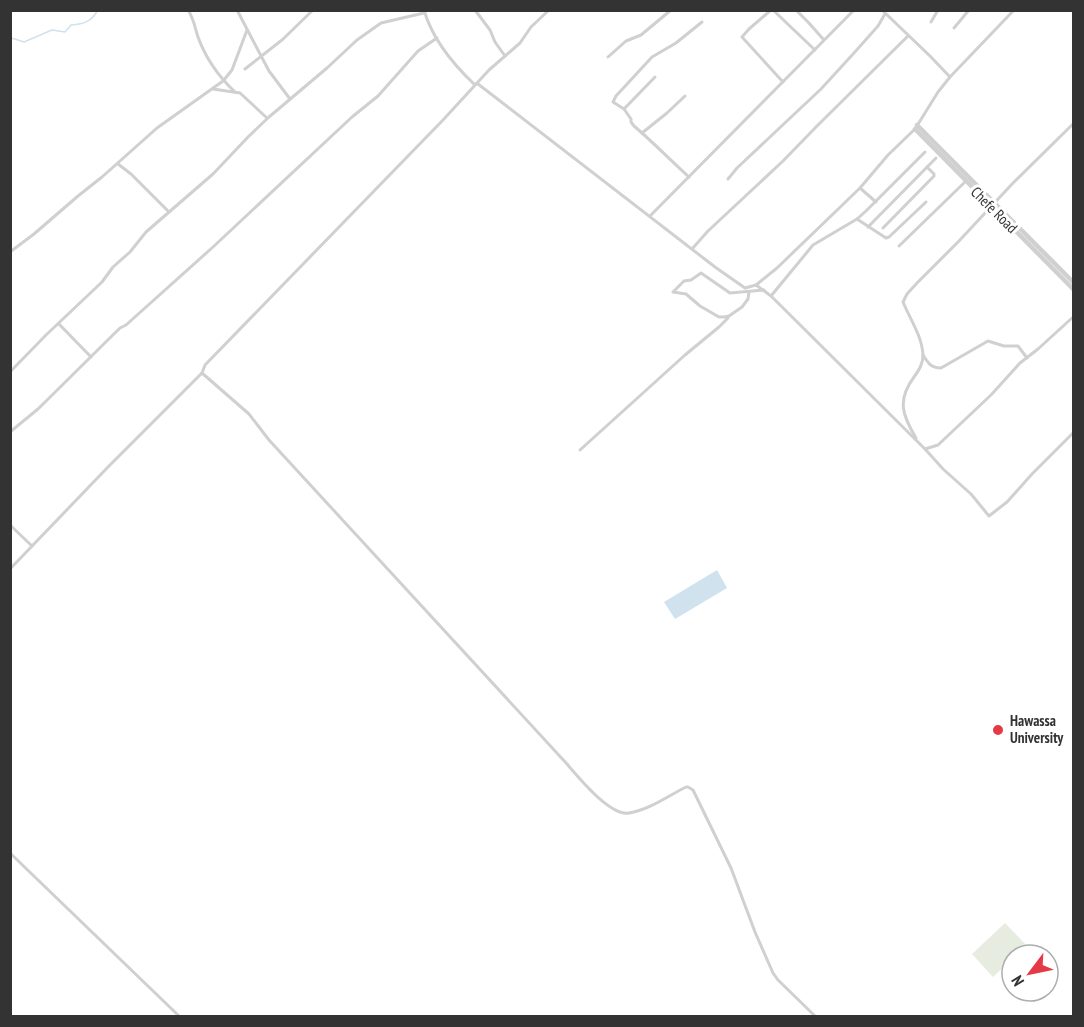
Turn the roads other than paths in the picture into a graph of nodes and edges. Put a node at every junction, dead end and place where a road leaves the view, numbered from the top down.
1 (188, 10) edge
2 (237, 10) edge
3 (313, 10) edge
4 (475, 10) edge
5 (549, 10) edge
6 (670, 10) edge
7 (772, 10) edge
8 (796, 10) edge
9 (854, 10) edge
10 (938, 10) edge
11 (969, 10) edge
12 (1014, 10) edge
13 (424, 12) edge
14 (884, 12) edge
15 (702, 22) dead end
16 (931, 22) dead end
17 (954, 28) dead end
18 (247, 30) junction
19 (908, 36) junction
20 (437, 38) junction
21 (824, 40) junction
22 (814, 50) junction
23 (261, 56) junction
24 (505, 56) junction
25 (608, 57) dead end
26 (245, 69) dead end
27 (655, 77) dead end
28 (950, 77) junction
29 (223, 81) junction
30 (783, 82) junction
31 (478, 84) junction
32 (213, 89) junction
33 (235, 92) junction
34 (685, 96) dead end
35 (290, 99) junction
36 (624, 109) junction
37 (267, 118) junction
38 (1074, 123) edge
39 (916, 127) junction
40 (642, 133) junction
41 (925, 152) dead end
42 (936, 158) dead end
43 (118, 164) junction
44 (927, 167) junction
45 (689, 177) junction
46 (728, 179) dead end
47 (968, 179) junction
48 (860, 188) junction
49 (876, 202) junction
50 (926, 202) dead end
51 (993, 205) junction
52 (169, 212) junction
53 (650, 216) junction
54 (857, 219) junction
55 (868, 227) junction
56 (883, 228) dead end
57 (899, 246) dead end
58 (692, 249) junction
59 (10, 252) edge
60 (1074, 283) edge
61 (756, 285) junction
62 (764, 290) junction
63 (1074, 290) edge
64 (749, 292) junction
65 (771, 297) junction
66 (729, 316) junction
67 (1072, 318) edge
68 (58, 324) junction
69 (923, 356) junction
70 (91, 357) junction
71 (1027, 358) junction
72 (10, 372) edge
73 (202, 373) junction
74 (10, 432) edge
75 (1074, 432) edge
76 (918, 442) junction
77 (925, 449) junction
78 (580, 450) dead end
79 (10, 525) edge
80 (32, 546) junction
81 (10, 569) edge
82 (10, 853) edge
83 (178, 1017) edge
84 (815, 1017) edge

1 - 29 street
2 - 18 street
3 - 23 street
4 - 24 street
5 - 24 street
6 - 25 street
7 - 22 street
7 - 30 street
8 - 21 street
9 - 21 street
10 - 16 street
11 - 17 street
12 - 28 street
13 - 20 street
13 - 35 street
14 - 19 street
14 - 46 street
15 - 36 street
18 - 23 street
18 - 29 street
19 - 28 street
19 - 58 street
20 - 31 street
20 - 70 street
21 - 22 street
22 - 30 street
23 - 26 street
23 - 35 street
24 - 31 street
27 - 36 street
28 - 39 street
29 - 32 street
29 - 33 street
30 - 45 street
31 - 53 street
31 - 73 street
32 - 33 street
32 - 43 street
33 - 37 street
34 - 40 street
35 - 37 street
36 - 40 street
37 - 52 street
38 - 51 street
39 - 47 street, Chefe Road
39 - 48 street
40 - 45 street
41 - 49 street
42 - 44 street
43 - 52 street
43 - 59 street
44 - 55 street
44 - 56 street
45 - 53 street
47 - 51 street, Chefe Road
47 - 57 street
48 - 49 street
48 - 61 street
49 - 54 street
50 - 55 street
51 - 60 street, Chefe Road
51 - 63 street, Chefe Road
51 - 69 street
52 - 68 street
53 - 58 street
54 - 55 street
54 - 65 street
58 - 61 street
61 - 62 street
62 - 64 street
62 - 65 street
64 - 66 street
64 - 66 street
65 - 76 street
66 - 78 street
67 - 71 street
68 - 70 street
68 - 72 street
69 - 71 street
69 - 76 street
70 - 74 street
71 - 77 street
73 - 80 street
73 - 84 street
75 - 77 street
76 - 77 street
79 - 80 street
80 - 81 street
82 - 83 street

